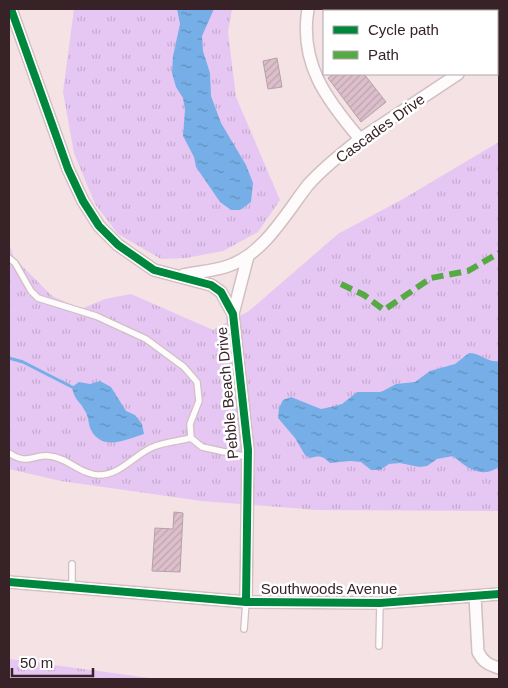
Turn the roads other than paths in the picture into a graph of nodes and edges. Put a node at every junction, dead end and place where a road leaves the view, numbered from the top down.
1 (11, 9) edge
2 (308, 9) edge
3 (456, 75) edge
4 (360, 139) junction
5 (248, 256) junction
6 (9, 258) edge
7 (176, 277) junction
8 (233, 314) junction
9 (191, 438) junction
10 (9, 453) edge
11 (248, 458) junction
12 (72, 564) dead end
13 (9, 582) edge
14 (72, 587) junction
15 (499, 594) edge
16 (475, 596) junction
17 (246, 602) junction
18 (380, 603) junction
19 (244, 629) dead end
20 (379, 646) dead end
21 (499, 668) edge

1 - 7 street, Pebble Beach Drive
2 - 4 street
3 - 4 street, Cascades Drive
4 - 5 street, Cascades Drive
5 - 7 street
5 - 8 street
6 - 9 lane
7 - 8 street, Pebble Beach Drive
8 - 11 street, Pebble Beach Drive
9 - 10 lane
9 - 11 lane
11 - 17 street, Pebble Beach Drive
12 - 14 lane
13 - 14 street, Southwoods Avenue
14 - 17 street, Southwoods Avenue
15 - 16 street, Southwoods Avenue
16 - 18 street, Southwoods Avenue
16 - 21 street
17 - 18 street, Southwoods Avenue
17 - 19 lane
18 - 20 lane

